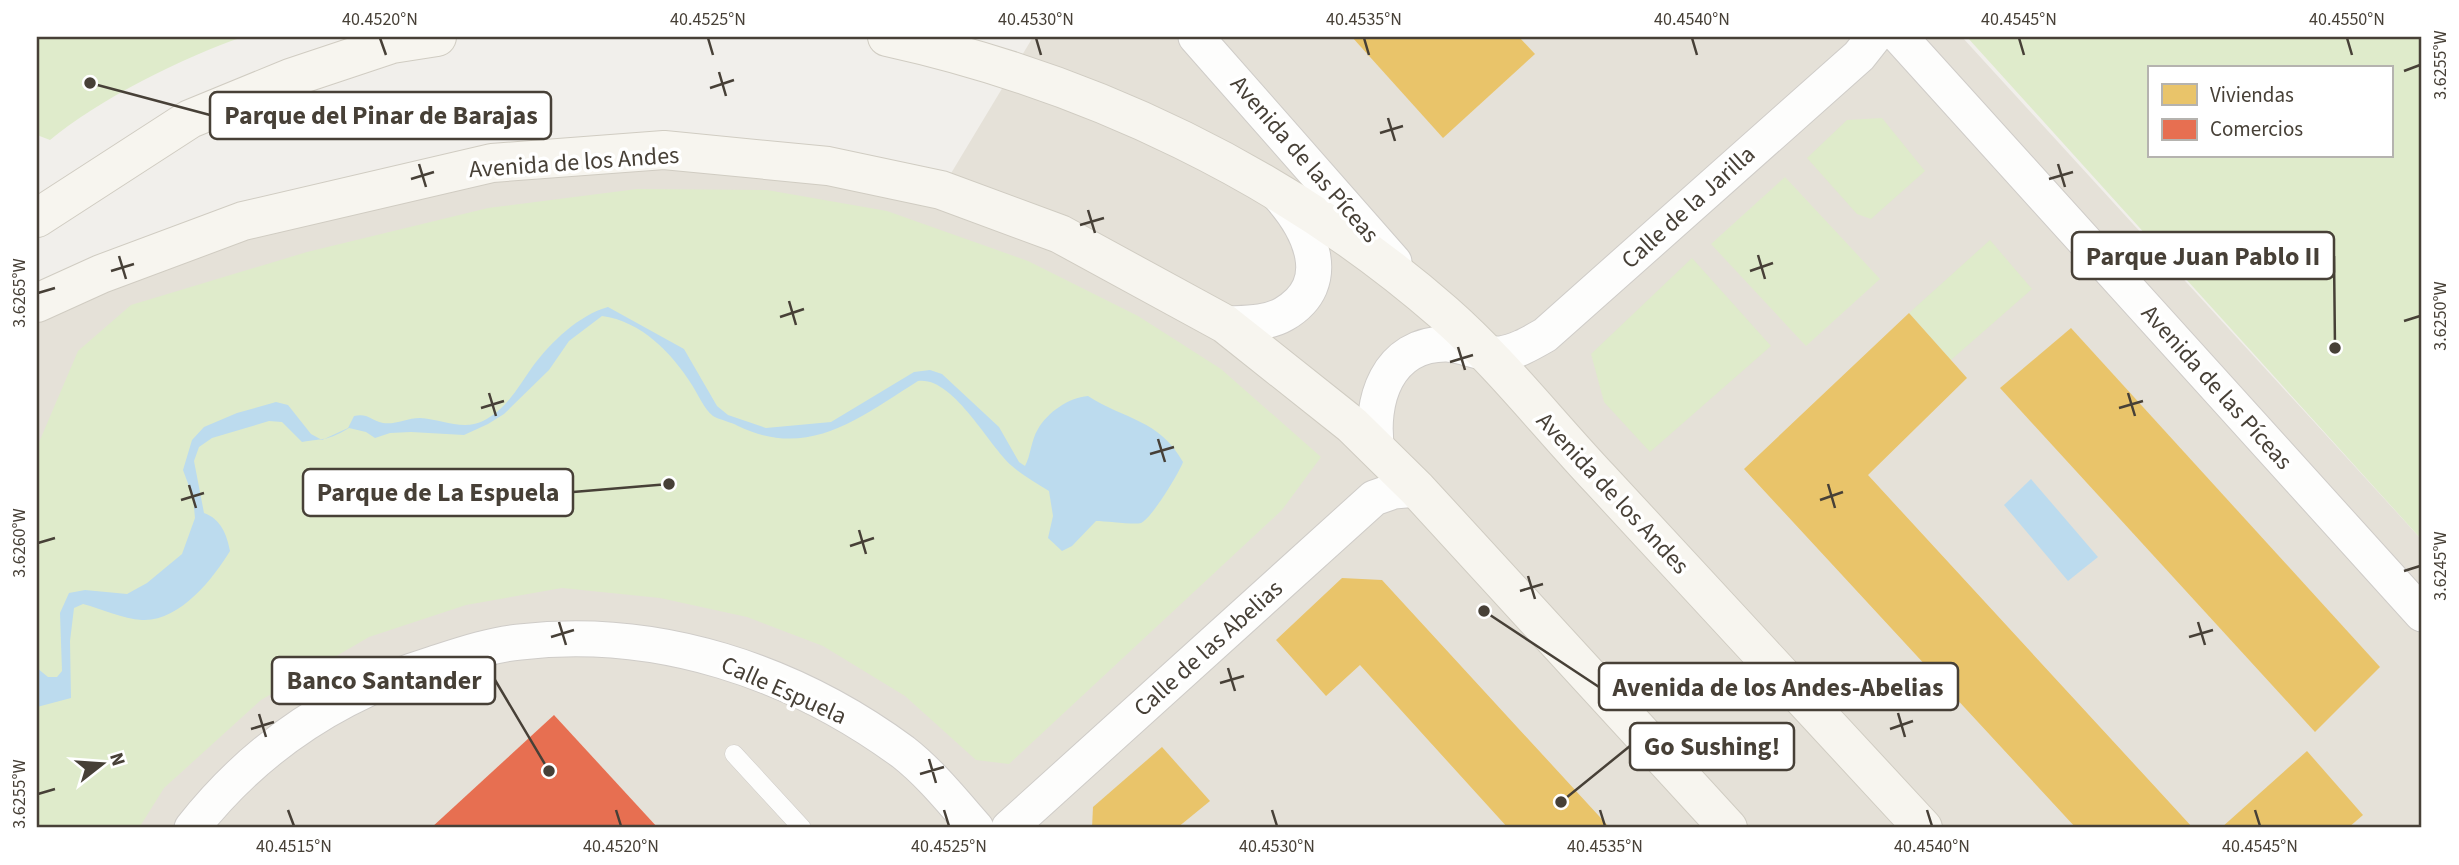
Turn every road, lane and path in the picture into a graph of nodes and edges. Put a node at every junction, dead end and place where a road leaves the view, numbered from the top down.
1 (437, 37) edge
2 (887, 37) edge
3 (1196, 37) edge
4 (1874, 37) edge
5 (1900, 37) edge
6 (1275, 191) junction
7 (37, 218) edge
8 (1410, 285) junction
9 (37, 303) edge
10 (1225, 324) junction
11 (1488, 354) junction
12 (1377, 450) junction
13 (1417, 489) junction
14 (2422, 614) edge
15 (734, 754) dead end
16 (192, 828) edge
17 (803, 828) edge
18 (976, 828) edge
19 (1009, 828) edge
20 (1728, 828) edge
21 (1923, 828) edge

1 - 7 main road
2 - 6 main road, Avenida de los Andes
3 - 8 street, Avenida de las Píceas
4 - 11 street, Calle de la Jarilla
5 - 14 street, Avenida de las Píceas
6 - 8 main road, Avenida de los Andes
6 - 10 street, Avenida de los Andes
8 - 11 main road, Avenida de los Andes
9 - 10 main road, Avenida de los Andes
10 - 12 main road, Avenida de los Andes
11 - 12 street
11 - 21 main road, Avenida de los Andes
12 - 13 main road, Avenida de los Andes
13 - 19 street, Calle de las Abelias
13 - 20 main road, Avenida de los Andes
15 - 17 lane
16 - 18 street, Calle Espuela

